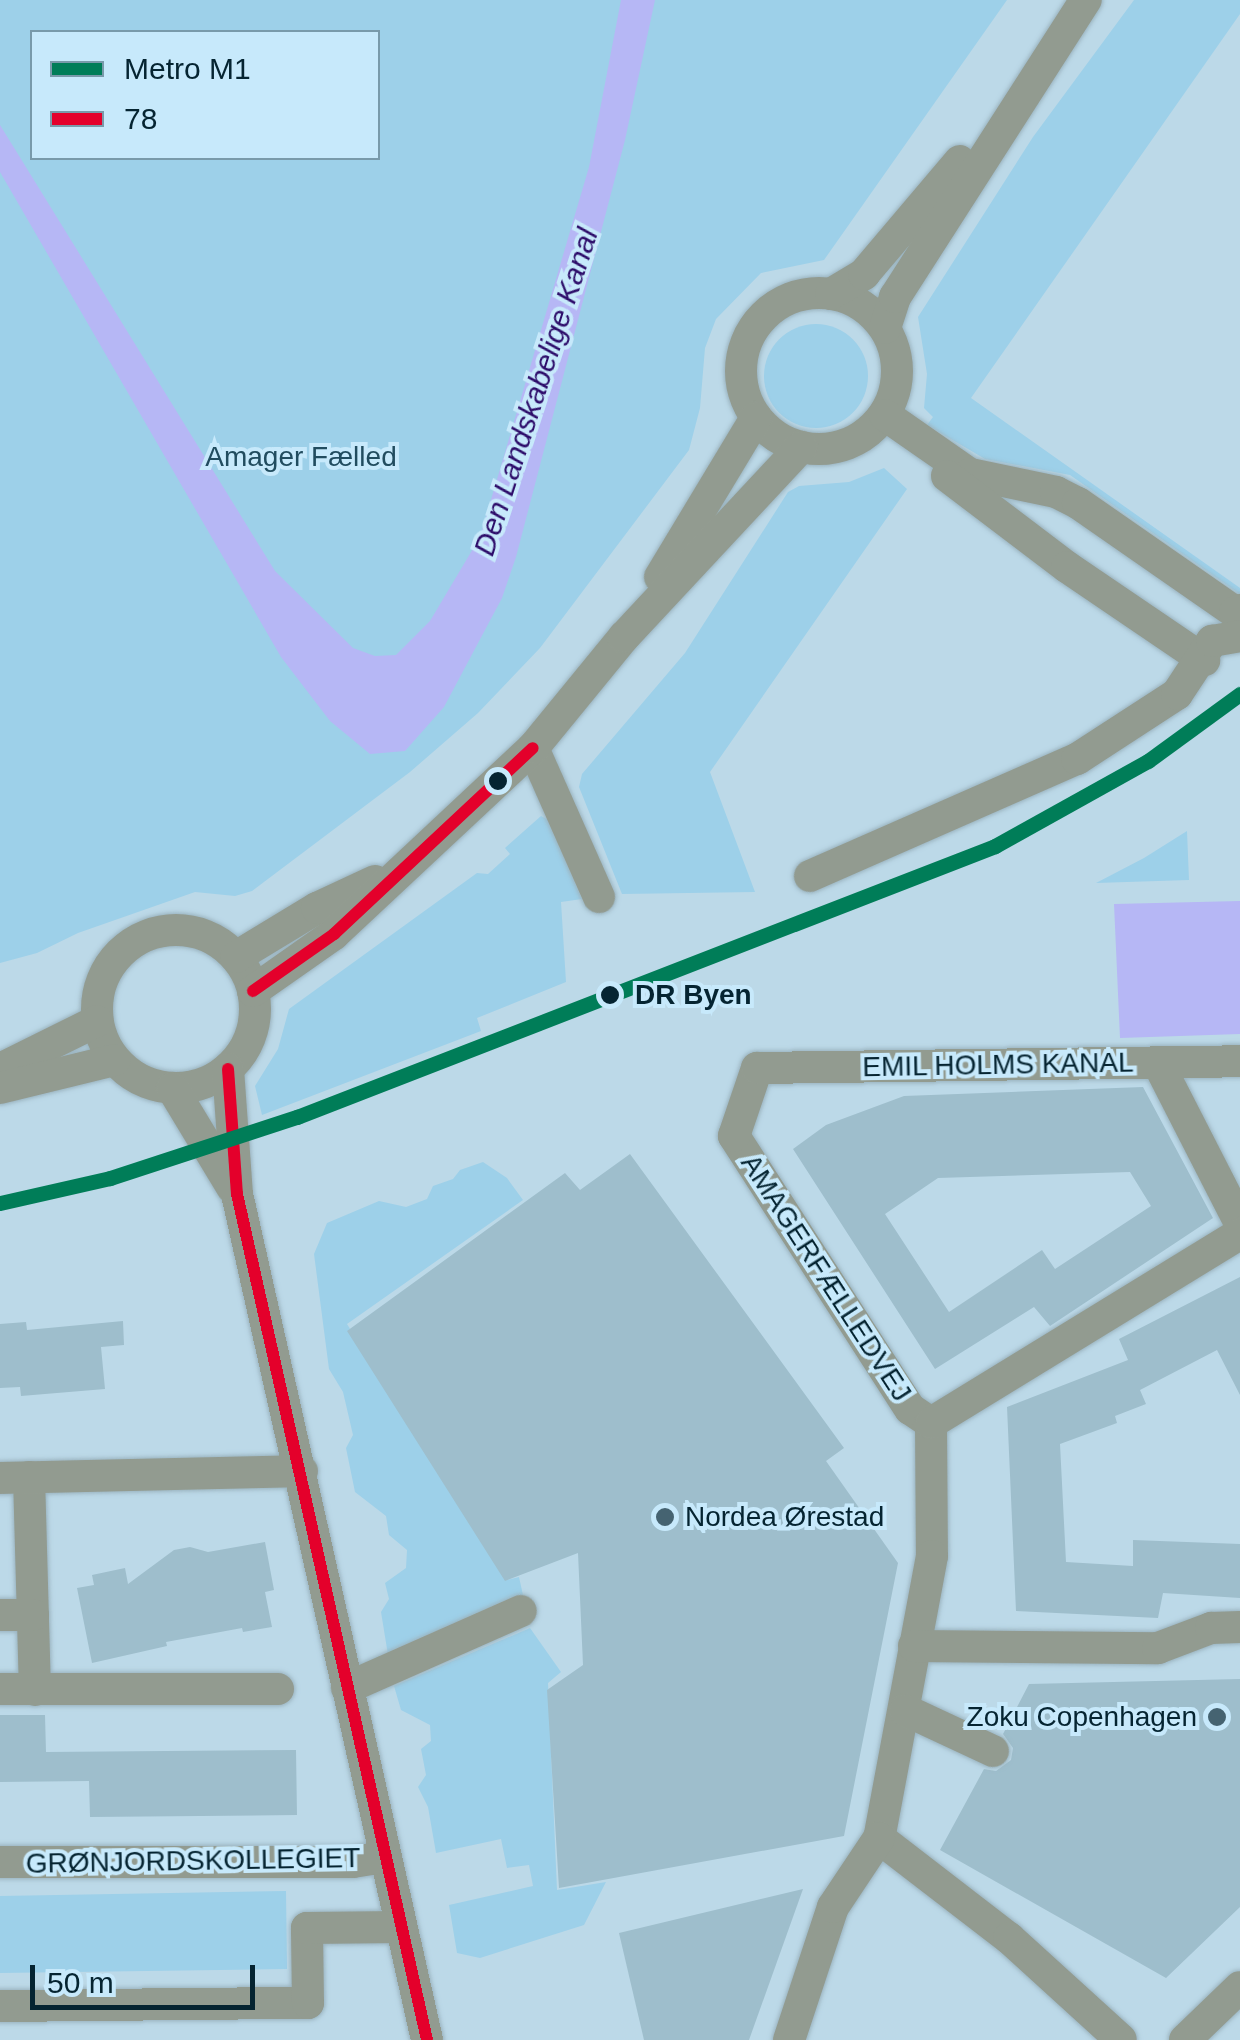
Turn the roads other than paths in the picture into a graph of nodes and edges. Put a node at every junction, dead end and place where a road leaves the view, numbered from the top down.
1 (1086, 0) edge
2 (1035, 74) junction
3 (832, 294) junction
4 (885, 328) junction
5 (756, 418) junction
6 (880, 420) junction
7 (801, 448) junction
8 (1226, 632) edge
9 (624, 637) junction
10 (534, 748) junction
11 (397, 871) junction
12 (810, 876) dead end
13 (599, 897) dead end
14 (236, 957) junction
15 (253, 991) junction
16 (98, 1021) junction
17 (115, 1060) junction
18 (1240, 1061) edge
19 (1158, 1063) junction
20 (756, 1068) joint
21 (0, 1069) edge
22 (228, 1069) junction
23 (0, 1088) edge
24 (172, 1088) junction
25 (236, 1194) junction
26 (1240, 1223) edge
27 (1240, 1234) edge
28 (931, 1423) junction
29 (302, 1471) junction
30 (14, 1478) edge
31 (521, 1611) dead end
32 (16, 1615) edge
33 (1240, 1628) edge
34 (914, 1646) junction
35 (347, 1688) junction
36 (0, 1690) edge
37 (35, 1690) junction
38 (278, 1690) dead end
39 (905, 1710) junction
40 (993, 1751) dead end
41 (879, 1838) junction
42 (385, 1857) junction
43 (0, 1862) edge
44 (400, 1927) junction
45 (1240, 1987) edge
46 (0, 2006) edge
47 (427, 2040) edge
48 (789, 2040) edge
49 (1121, 2040) edge
50 (1185, 2040) edge

1 - 2 street
2 - 3 street
2 - 4 street
3 - 4 street
3 - 5 street
4 - 6 street
5 - 7 street
5 - 9 street
6 - 7 street
6 - 8 street
6 - 8 street
7 - 9 street
8 - 12 street
9 - 10 street
10 - 11 street
10 - 13 street
11 - 14 street
11 - 15 street
14 - 15 street
14 - 16 street
15 - 22 street
16 - 17 street
16 - 21 street
17 - 23 street
17 - 24 street
18 - 19 street, EMIL HOLMS KANAL
19 - 20 street, EMIL HOLMS KANAL
19 - 26 street
20 - 28 street, AMAGERFÆLLEDVEJ
22 - 24 street
22 - 25 street
24 - 25 street
25 - 29 street
27 - 28 street, AMAGERFÆLLEDVEJ
28 - 34 street, AMAGERFÆLLEDVEJ
29 - 30 street
29 - 35 street
30 - 32 street
31 - 35 street
32 - 37 street
33 - 34 street
34 - 39 street, AMAGERFÆLLEDVEJ
35 - 42 street
36 - 37 street
37 - 38 street
39 - 40 street
39 - 41 street, AMAGERFÆLLEDVEJ
41 - 48 street
41 - 49 street
42 - 43 street, GRØNJORDSKOLLEGIET
42 - 44 street
44 - 46 street
44 - 47 street
45 - 50 street

